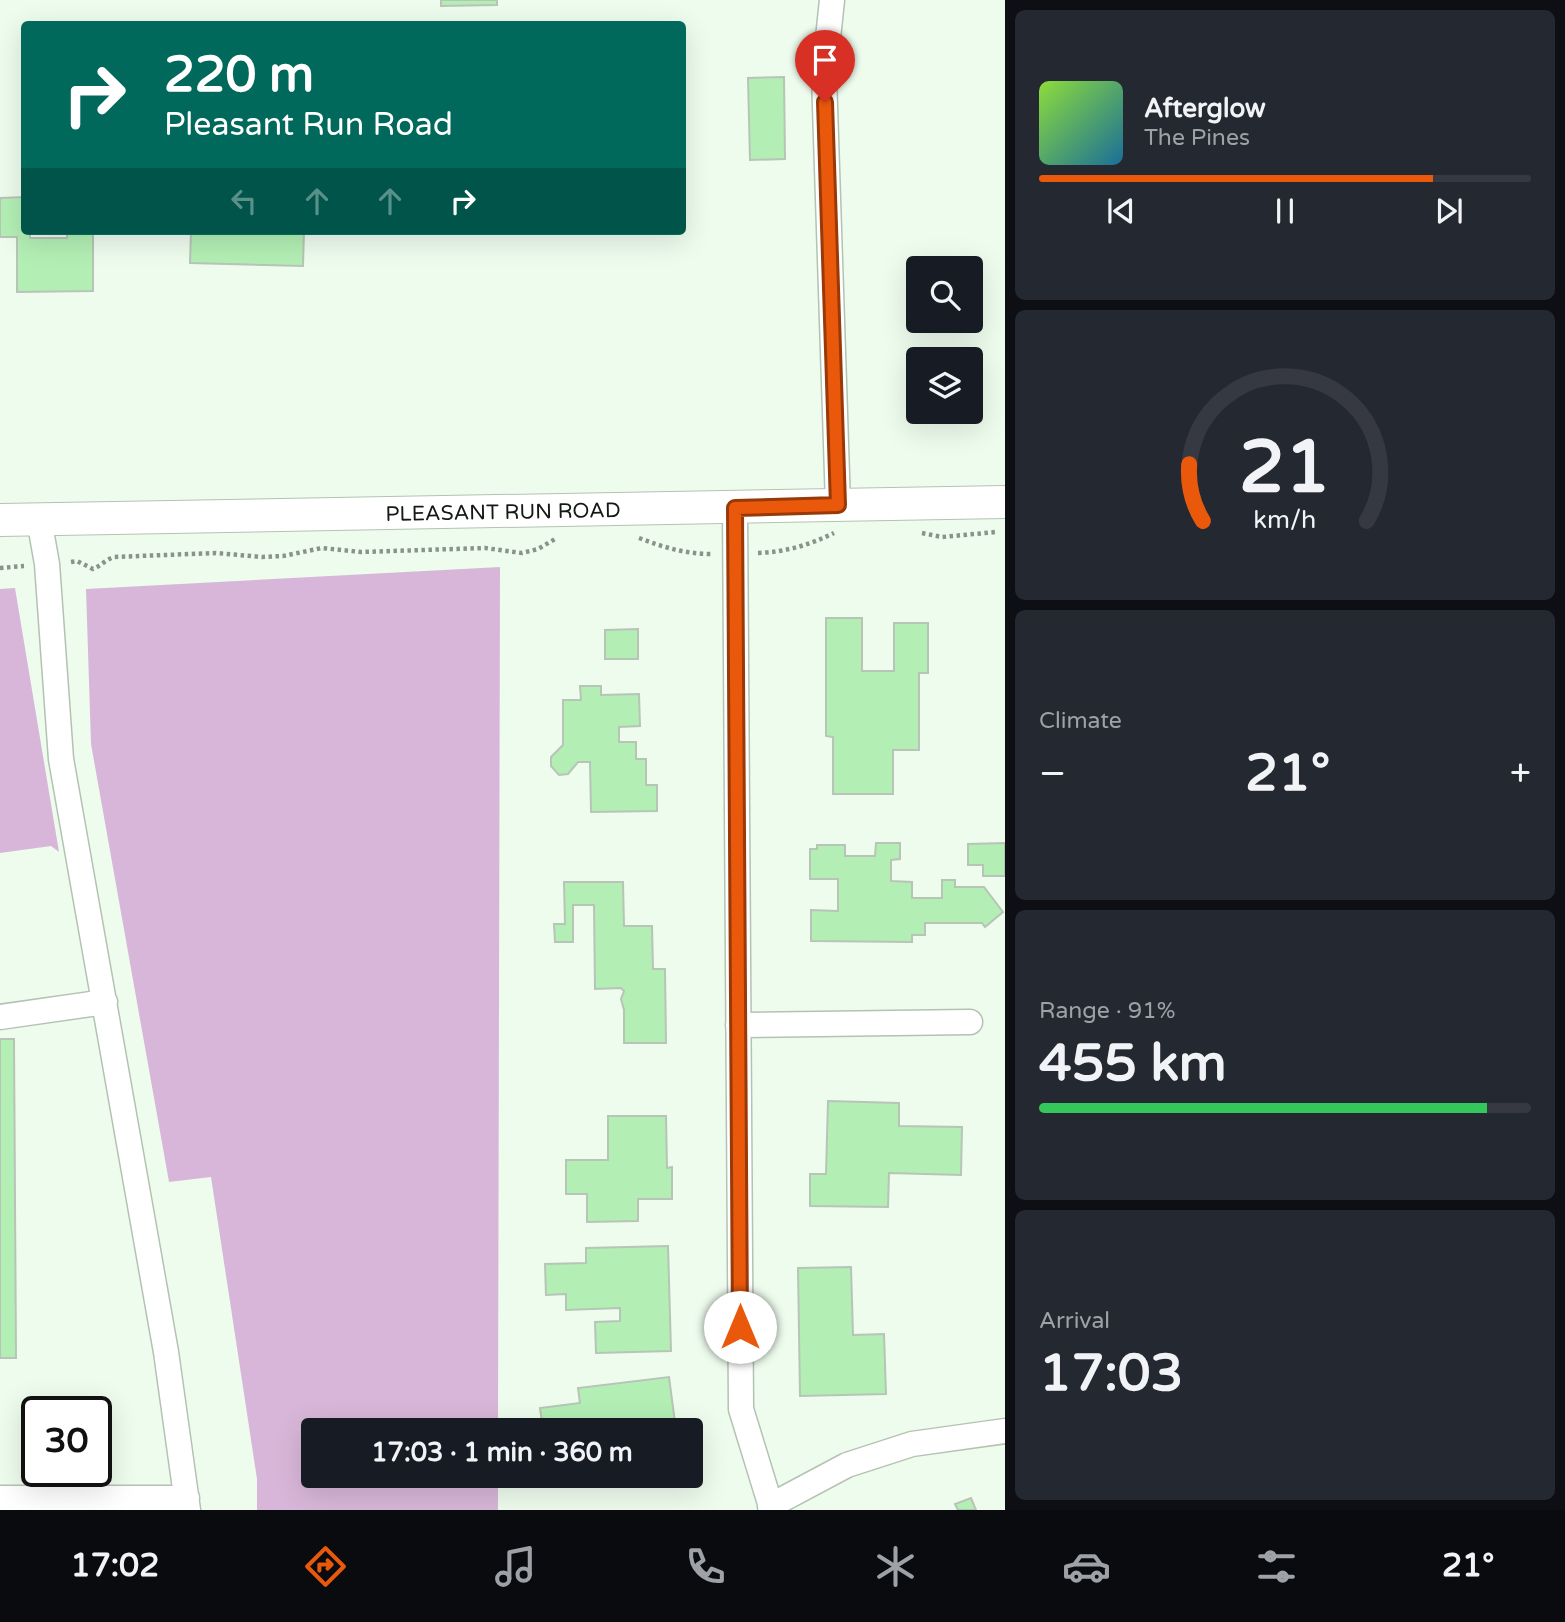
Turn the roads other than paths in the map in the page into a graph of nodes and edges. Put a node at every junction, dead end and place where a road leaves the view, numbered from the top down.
1 (832, 0) edge
2 (1005, 502) edge
3 (735, 508) junction
4 (841, 517) junction
5 (39, 519) junction
6 (0, 520) edge
7 (105, 1002) junction
8 (0, 1017) edge
9 (970, 1022) dead end
10 (738, 1025) junction
11 (1005, 1430) edge
12 (0, 1498) edge
13 (187, 1504) edge
14 (771, 1508) edge

1 - 4 street
2 - 4 main road, PLEASANT RUN ROAD
3 - 4 main road, PLEASANT RUN ROAD
3 - 5 main road, PLEASANT RUN ROAD
3 - 10 street
5 - 6 main road, PLEASANT RUN ROAD
5 - 7 street
7 - 8 street
7 - 13 street
9 - 10 street
10 - 14 street
11 - 14 street
12 - 13 street

